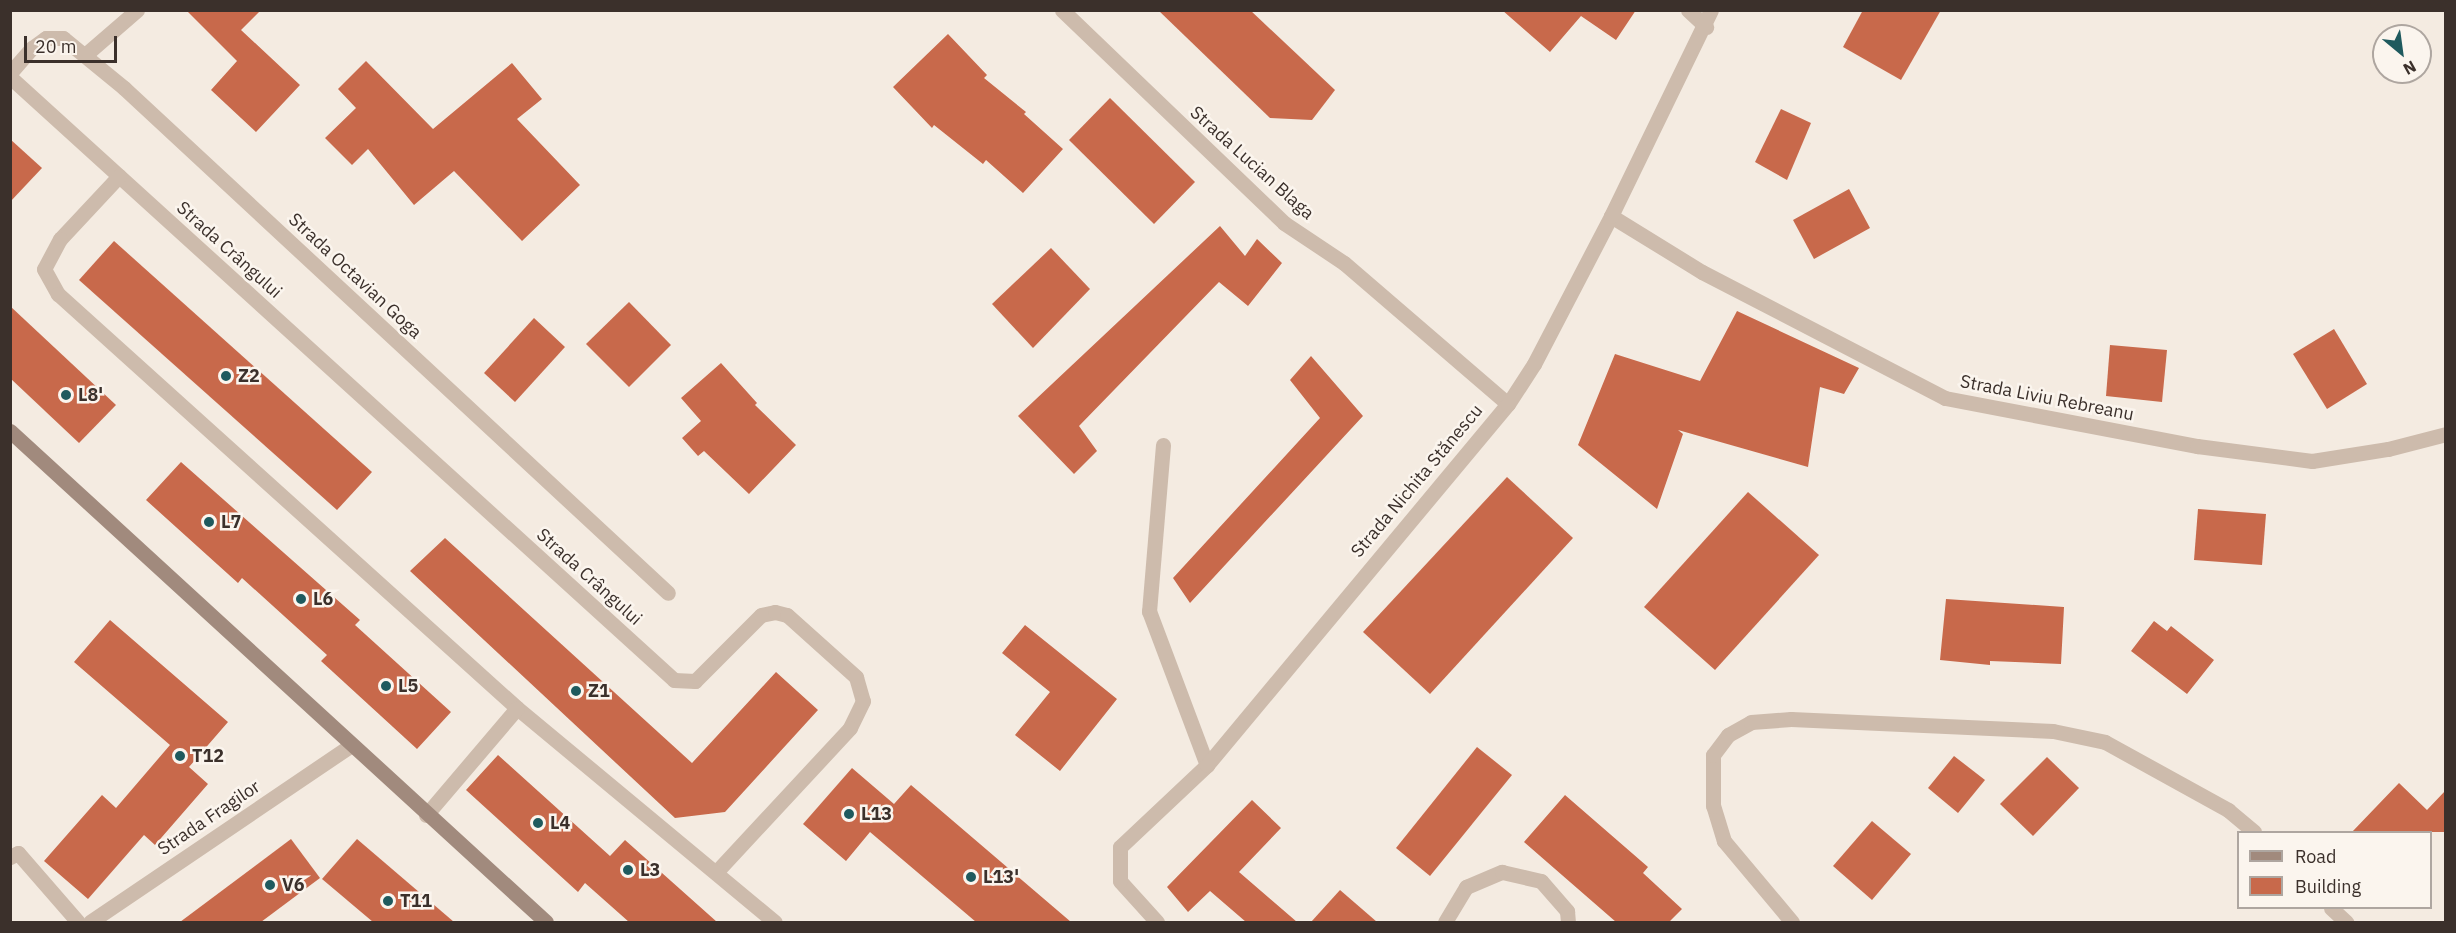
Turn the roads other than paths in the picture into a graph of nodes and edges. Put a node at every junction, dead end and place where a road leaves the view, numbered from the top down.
1 (137, 10) edge
2 (1062, 10) edge
3 (1688, 10) edge
4 (1711, 10) edge
5 (1706, 27) junction
6 (85, 55) junction
7 (10, 75) edge
8 (119, 176) junction
9 (1611, 216) junction
10 (1508, 404) junction
11 (10, 432) edge
12 (2445, 434) edge
13 (1163, 445) dead end
14 (668, 593) dead end
15 (518, 708) junction
16 (350, 746) junction
17 (1207, 765) junction
18 (426, 815) junction
19 (2253, 831) edge
20 (10, 857) edge
21 (717, 871) junction
22 (2332, 909) edge
23 (78, 922) edge
24 (90, 922) edge
25 (546, 922) edge
26 (775, 922) edge
27 (1157, 922) edge
28 (1445, 922) edge
29 (1568, 922) edge
30 (1790, 922) edge
31 (2346, 922) edge

1 - 6 street
2 - 10 street, Strada Lucian Blaga
3 - 5 street
4 - 5 street, Strada Nichita Stănescu
5 - 9 street, Strada Nichita Stănescu
6 - 7 street, Strada Octavian Goga
6 - 14 street, Strada Octavian Goga
7 - 8 street, Strada Crângului
8 - 15 street
8 - 21 street, Strada Crângului
9 - 10 street, Strada Nichita Stănescu
9 - 12 street, Strada Liviu Rebreanu
10 - 17 street, Strada Nichita Stănescu
11 - 16 main road
13 - 17 street
15 - 18 street
15 - 21 street
16 - 18 main road
16 - 24 street, Strada Fragilor
17 - 27 street, Strada Nichita Stănescu
18 - 25 main road
19 - 30 street
20 - 23 street
21 - 26 street
22 - 31 street
28 - 29 street

